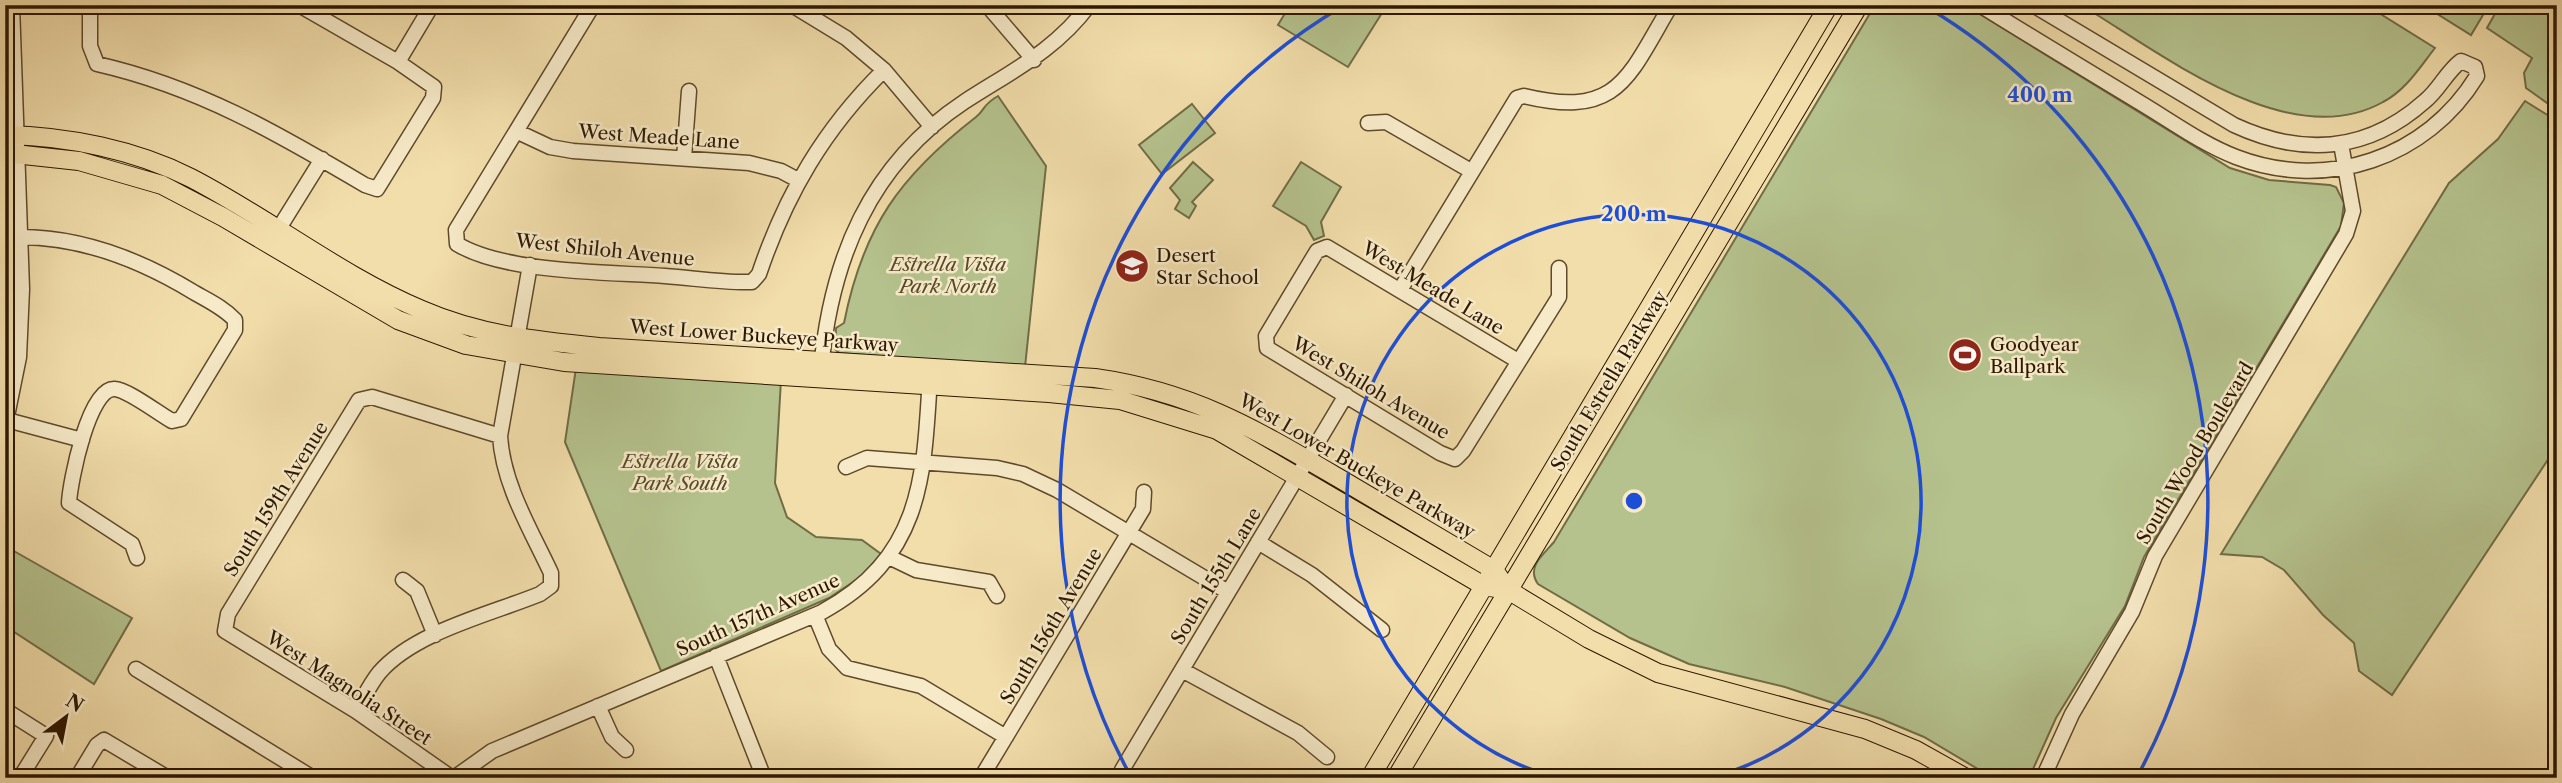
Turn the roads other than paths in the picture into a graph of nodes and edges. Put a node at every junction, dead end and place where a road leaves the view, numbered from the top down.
1 (12, 5) edge
2 (90, 5) edge
3 (299, 5) edge
4 (432, 5) edge
5 (593, 5) edge
6 (792, 5) edge
7 (1089, 5) edge
8 (1671, 5) edge
9 (1829, 5) edge
10 (1859, 5) edge
11 (1980, 5) edge
12 (2033, 5) edge
13 (988, 6) edge
14 (1034, 60) junction
15 (398, 62) junction
16 (884, 70) junction
17 (689, 92) dead end
18 (1368, 123) dead end
19 (932, 127) junction
20 (518, 132) junction
21 (11, 144) edge
22 (2341, 144) junction
23 (684, 158) junction
24 (322, 159) junction
25 (2347, 168) junction
26 (1471, 171) junction
27 (798, 180) junction
28 (20, 237) junction
29 (274, 237) junction
30 (530, 264) junction
31 (1559, 268) dead end
32 (1399, 290) junction
33 (517, 347) junction
34 (1267, 348) joint
35 (822, 359) junction
36 (1518, 362) junction
37 (930, 377) junction
38 (821, 379) junction
39 (1346, 395) junction
40 (6, 423) edge
41 (500, 436) junction
42 (82, 440) junction
43 (922, 463) junction
44 (846, 467) dead end
45 (1303, 467) junction
46 (1144, 492) dead end
47 (1129, 533) junction
48 (1258, 542) junction
49 (889, 557) junction
50 (137, 558) dead end
51 (1494, 570) junction
52 (403, 580) dead end
53 (1484, 586) junction
54 (1508, 590) junction
55 (1228, 592) junction
56 (997, 596) dead end
57 (816, 615) junction
58 (1382, 630) dead end
59 (225, 631) joint
60 (435, 635) junction
61 (716, 656) junction
62 (136, 669) dead end
63 (1182, 670) junction
64 (598, 706) junction
65 (5, 710) edge
66 (356, 711) junction
67 (1006, 737) junction
68 (626, 750) dead end
69 (1327, 757) dead end
70 (20, 778) edge
71 (77, 778) edge
72 (167, 778) edge
73 (313, 778) edge
74 (453, 778) edge
75 (764, 778) edge
76 (981, 778) edge
77 (1121, 778) edge
78 (1370, 778) edge
79 (1396, 778) edge
80 (1966, 778) edge
81 (2043, 778) edge

1 - 21 street
2 - 24 street
3 - 15 street
4 - 15 street
5 - 20 street
6 - 16 street
7 - 14 street
8 - 26 street
9 - 51 main road, South Estrella Parkway
10 - 54 main road, South Estrella Parkway
11 - 25 street
12 - 22 street
13 - 14 street
14 - 19 street
15 - 24 street
16 - 19 street
16 - 27 street
17 - 23 street
18 - 26 street
19 - 35 street
20 - 23 street, West Meade Lane
20 - 30 street, West Shiloh Avenue
21 - 28 street
21 - 29 main road, West Lower Buckeye Parkway
22 - 25 street, South Wood Boulevard
22 - 25 street
23 - 27 street, West Meade Lane
24 - 29 street
25 - 81 street, South Wood Boulevard
26 - 32 street
27 - 30 street, West Shiloh Avenue
28 - 40 street
28 - 42 street
29 - 33 main road, West Lower Buckeye Parkway
30 - 33 street
31 - 36 street
32 - 34 street, West Meade Lane
32 - 36 street, West Meade Lane
33 - 35 main road, West Lower Buckeye Parkway
33 - 38 main road, West Lower Buckeye Parkway
33 - 41 street
34 - 39 street, West Shiloh Avenue
35 - 37 main road, West Lower Buckeye Parkway
35 - 38 street
36 - 39 street, West Shiloh Avenue
37 - 38 main road, West Lower Buckeye Parkway
37 - 43 street, South 157th Avenue
37 - 45 main road, West Lower Buckeye Parkway
39 - 45 street, South 155th Lane
40 - 42 street
41 - 59 street, South 159th Avenue
41 - 60 street
42 - 50 street
43 - 44 street
43 - 47 street
43 - 49 street, South 157th Avenue
45 - 48 street, South 155th Lane
45 - 51 main road, West Lower Buckeye Parkway
45 - 53 main road, West Lower Buckeye Parkway
46 - 47 street, South 156th Avenue
47 - 55 street
47 - 67 street, South 156th Avenue
48 - 55 street, South 155th Lane
48 - 58 street
49 - 56 street
49 - 57 street, South 157th Avenue
51 - 53 main road, South Estrella Parkway
51 - 54 main road, West Lower Buckeye Parkway
52 - 60 street
53 - 54 main road, West Lower Buckeye Parkway
53 - 78 main road, South Estrella Parkway
54 - 79 main road, South Estrella Parkway
54 - 80 main road, West Lower Buckeye Parkway
55 - 63 street, South 155th Lane
57 - 61 street, South 157th Avenue
57 - 67 street
59 - 66 street, West Magnolia Street
60 - 66 street
61 - 64 street, South 157th Avenue
61 - 75 street
62 - 73 street
63 - 69 street
63 - 77 street, South 155th Lane
64 - 68 street
64 - 74 street, South 157th Avenue
65 - 70 street
66 - 74 street, West Magnolia Street
67 - 76 street, South 156th Avenue
71 - 72 street

